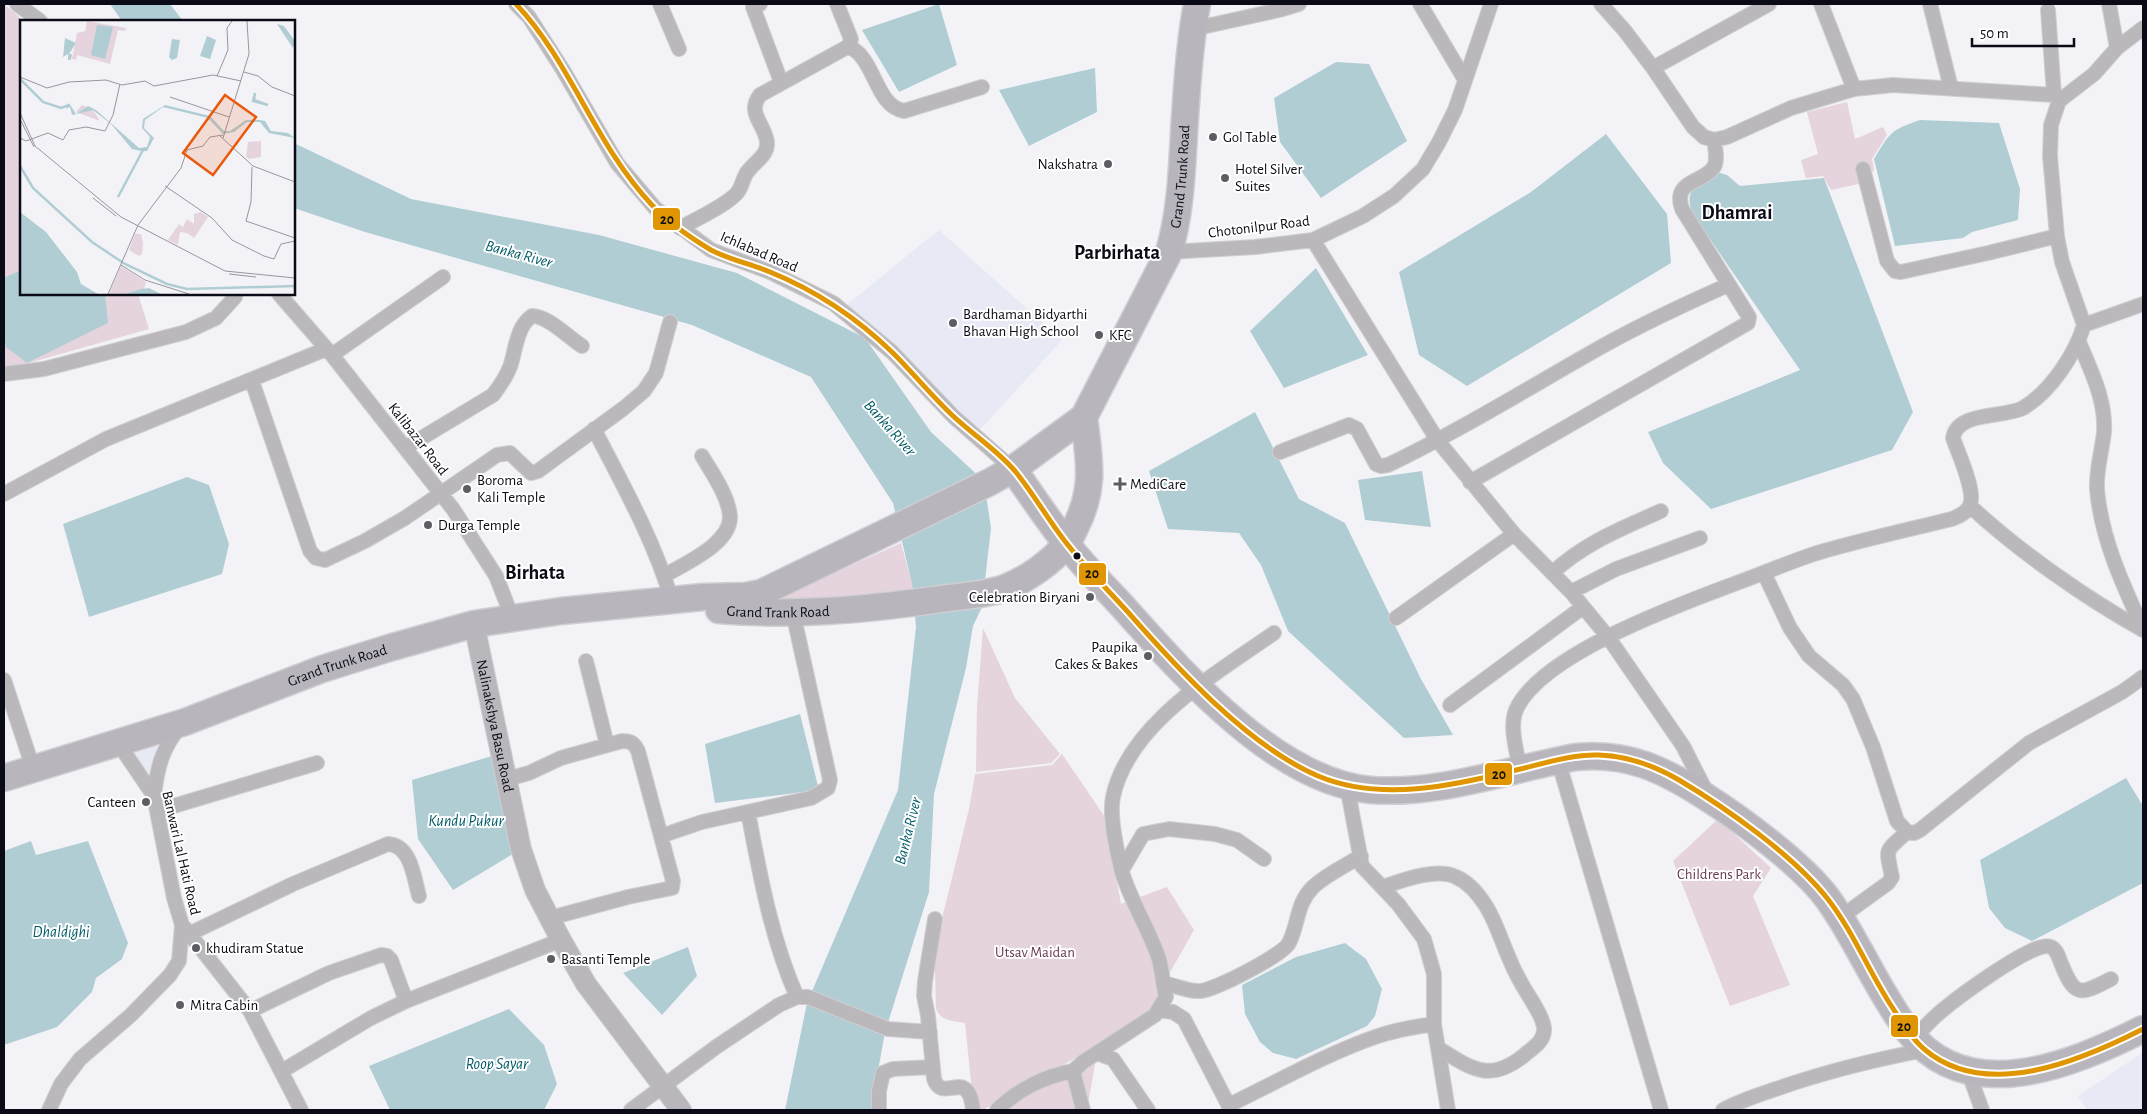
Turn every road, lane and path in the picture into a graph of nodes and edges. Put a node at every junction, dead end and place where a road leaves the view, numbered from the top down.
1 (17, 4) edge
2 (516, 4) edge
3 (660, 4) edge
4 (836, 4) edge
5 (1197, 4) edge
6 (1299, 4) edge
7 (1420, 4) edge
8 (1492, 4) edge
9 (1600, 4) edge
10 (1768, 4) edge
11 (1821, 4) edge
12 (1930, 4) edge
13 (2109, 4) edge
14 (755, 5) edge
15 (2048, 10) dead end
16 (39, 20) edge
17 (2143, 28) edge
18 (1193, 29) junction
19 (849, 46) junction
20 (2117, 48) junction
21 (679, 49) dead end
22 (1653, 68) junction
23 (1465, 80) junction
24 (781, 82) junction
25 (982, 87) dead end
26 (1951, 88) junction
27 (1854, 89) junction
28 (2057, 98) junction
29 (1714, 140) junction
30 (1863, 170) dead end
31 (680, 228) junction
32 (2057, 236) junction
33 (1313, 240) junction
34 (1169, 252) junction
35 (443, 277) dead end
36 (1728, 285) junction
37 (235, 295) edge
38 (280, 295) edge
39 (2143, 304) edge
40 (670, 322) dead end
41 (2084, 325) junction
42 (2079, 342) junction
43 (582, 346) dead end
44 (329, 352) junction
45 (4, 374) edge
46 (252, 381) junction
47 (1084, 417) junction
48 (594, 429) junction
49 (1438, 441) junction
50 (405, 448) junction
51 (1280, 452) dead end
52 (702, 456) dead end
53 (1013, 469) junction
54 (990, 482) joint
55 (1470, 482) junction
56 (441, 493) junction
57 (4, 494) edge
58 (1970, 506) junction
59 (1661, 511) dead end
60 (1514, 534) junction
61 (1700, 538) dead end
62 (1066, 544) junction
63 (1552, 573) junction
64 (1764, 573) junction
65 (664, 576) junction
66 (1571, 592) junction
67 (677, 600) junction
68 (1583, 607) junction
69 (2139, 610) edge
70 (793, 613) junction
71 (512, 617) junction
72 (1396, 618) dead end
73 (474, 624) junction
74 (2143, 629) edge
75 (1274, 633) dead end
76 (1608, 636) junction
77 (586, 660) dead end
78 (2143, 677) edge
79 (4, 680) edge
80 (1199, 687) junction
81 (1450, 705) dead end
82 (185, 722) junction
83 (118, 743) junction
84 (608, 746) junction
85 (1558, 760) junction
86 (317, 763) dead end
87 (33, 768) junction
88 (1520, 769) junction
89 (4, 778) edge
90 (507, 780) junction
91 (1347, 786) junction
92 (154, 796) junction
93 (1710, 800) junction
94 (157, 812) junction
95 (748, 812) junction
96 (1907, 832) junction
97 (661, 836) junction
98 (1361, 856) junction
99 (1264, 860) dead end
100 (1122, 870) junction
101 (1383, 888) junction
102 (419, 896) dead end
103 (1841, 917) junction
104 (550, 918) junction
105 (936, 919) dead end
106 (185, 929) junction
107 (560, 940) junction
108 (2111, 979) dead end
109 (1163, 983) junction
110 (802, 997) junction
111 (406, 1001) junction
112 (1158, 1010) junction
113 (250, 1011) junction
114 (1434, 1024) junction
115 (2143, 1028) edge
116 (930, 1032) junction
117 (1920, 1044) junction
118 (1438, 1048) junction
119 (1097, 1052) junction
120 (933, 1068) junction
121 (282, 1071) junction
122 (1073, 1071) junction
123 (1968, 1071) junction
124 (664, 1087) junction
125 (1230, 1108) edge
126 (51, 1109) edge
127 (301, 1110) edge
128 (631, 1110) edge
129 (681, 1110) edge
130 (880, 1110) edge
131 (973, 1110) edge
132 (996, 1110) edge
133 (1083, 1110) edge
134 (1148, 1110) edge
135 (1448, 1110) edge
136 (1661, 1110) edge
137 (1723, 1110) edge
138 (1982, 1110) edge

1 - 16 street
2 - 31 street, Ichlabad Road
3 - 21 street
4 - 19 street
5 - 18 highway, Grand Trunk Road
6 - 18 street
7 - 23 street
8 - 23 street, Chotonilpur Road
9 - 22 street
10 - 22 street
11 - 27 street
12 - 26 street
13 - 20 street
14 - 24 street
15 - 28 street
17 - 20 street
18 - 34 highway, Grand Trunk Road
19 - 24 street
19 - 25 street
20 - 28 street
22 - 29 street
23 - 33 street, Chotonilpur Road
24 - 31 street
26 - 27 street
26 - 28 street
27 - 29 street
28 - 32 street
29 - 36 street
30 - 32 street
31 - 53 street, Ichlabad Road
32 - 41 street
33 - 34 street, Chotonilpur Road
33 - 49 street
34 - 47 highway, Grand Trunk Road
35 - 44 street
36 - 49 street
36 - 55 street
37 - 45 street
38 - 44 street, Kalibazar Road
39 - 41 street
40 - 48 street
41 - 42 street
42 - 58 street
42 - 69 street
43 - 50 street
44 - 46 street
44 - 50 street, Kalibazar Road
46 - 56 street
46 - 57 street
47 - 53 highway, Grand Trunk Road
47 - 62 highway
48 - 56 street
48 - 65 street
49 - 51 street
49 - 55 street
50 - 56 street, Kalibazar Road
52 - 65 street
53 - 54 highway, Grand Trunk Road
53 - 62 highway
54 - 67 highway, Grand Trank Road
55 - 60 street
56 - 71 street, Kalibazar Road
58 - 64 street
58 - 74 street
59 - 63 street
60 - 63 street
60 - 72 street
61 - 66 street
62 - 70 highway, Grand Trank Road
62 - 80 highway
63 - 66 street
64 - 76 street
64 - 96 street
65 - 67 street
66 - 68 street
67 - 70 highway, Grand Trank Road
67 - 71 highway, Grand Trunk Road
68 - 76 street
68 - 81 street
69 - 74 street
70 - 95 street
71 - 73 highway, Grand Trunk Road
73 - 82 highway, Grand Trunk Road
73 - 90 street, Nalinakshya Basu Road
75 - 80 street
76 - 88 street
76 - 93 street
77 - 84 street
78 - 96 street
79 - 87 street
80 - 91 highway
80 - 100 street
82 - 83 highway, Grand Trunk Road
82 - 92 street
83 - 87 highway, Grand Trunk Road
83 - 92 street, Banwari Lal Hati Road
84 - 90 street
84 - 97 street
85 - 88 highway
85 - 93 highway
85 - 136 street
86 - 94 street
87 - 89 highway, Grand Trunk Road
88 - 91 highway
90 - 104 street, Nalinakshya Basu Road
91 - 98 street
92 - 94 street, Banwari Lal Hati Road
93 - 103 highway
94 - 106 street, Banwari Lal Hati Road
95 - 97 street
95 - 110 street
96 - 103 street
97 - 104 street
98 - 101 street
98 - 109 street
99 - 100 street
100 - 109 street
101 - 114 street
101 - 118 street
102 - 106 street
103 - 117 highway
104 - 107 street, Nalinakshya Basu Road
105 - 116 street
106 - 113 street
106 - 126 street, Banwari Lal Hati Road
107 - 111 street
107 - 124 street, Nalinakshya Basu Road
108 - 117 street
109 - 112 street
110 - 116 street
110 - 124 street
111 - 113 street
111 - 121 street
112 - 119 street
112 - 125 street
113 - 121 street
114 - 118 street
114 - 125 street
115 - 123 highway
116 - 120 street
117 - 123 highway
117 - 137 street
118 - 135 street
119 - 122 street
119 - 134 street
120 - 130 street
120 - 131 street
121 - 127 street
122 - 132 street
122 - 133 street
123 - 138 street
124 - 128 street
124 - 129 street, Nalinakshya Basu Road

